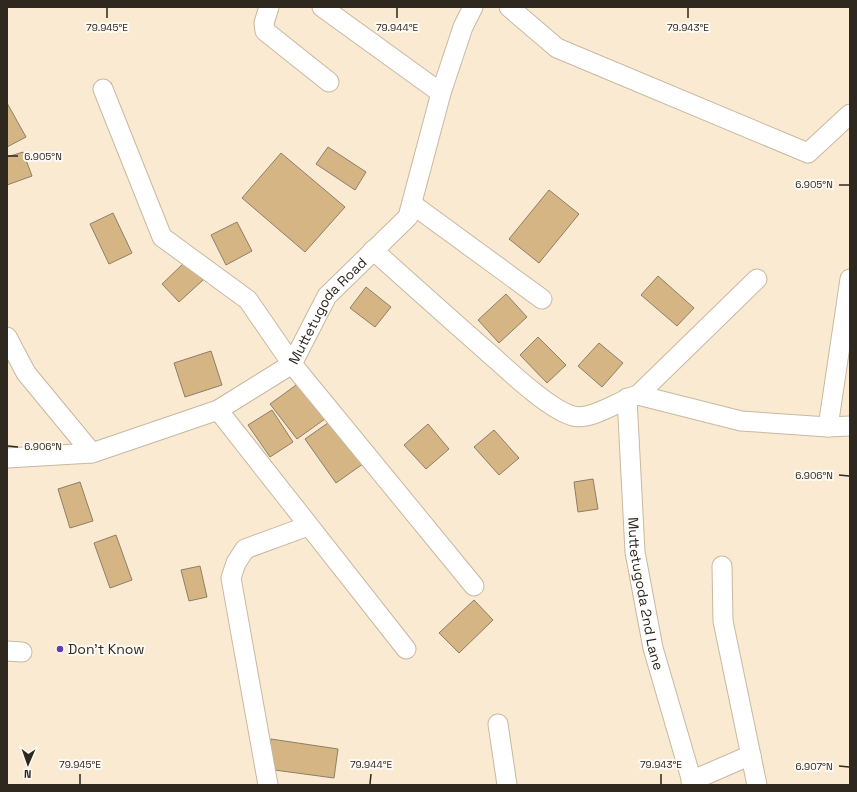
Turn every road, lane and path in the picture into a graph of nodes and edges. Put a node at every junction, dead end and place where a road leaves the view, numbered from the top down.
1 (269, 7) edge
2 (322, 7) edge
3 (474, 7) edge
4 (508, 7) edge
5 (329, 82) dead end
6 (103, 89) dead end
7 (441, 93) junction
8 (850, 114) edge
9 (412, 204) junction
10 (373, 250) junction
11 (850, 278) edge
12 (757, 279) dead end
13 (542, 299) dead end
14 (7, 337) edge
15 (292, 364) junction
16 (633, 396) junction
17 (218, 410) junction
18 (850, 426) edge
19 (828, 427) junction
20 (92, 454) junction
21 (7, 458) edge
22 (308, 526) junction
23 (722, 566) dead end
24 (474, 586) dead end
25 (406, 649) dead end
26 (498, 724) dead end
27 (750, 755) junction
28 (692, 783) edge
29 (268, 785) edge
30 (507, 785) edge
31 (757, 785) edge

1 - 5 street
2 - 7 street
3 - 7 street, Muttetugoda Road
4 - 8 street
6 - 15 street
7 - 9 street, Muttetugoda Road
9 - 10 street, Muttetugoda Road
9 - 13 street
10 - 15 street, Muttetugoda Road
10 - 16 street
11 - 19 street
12 - 16 street
14 - 20 street
15 - 17 street, Muttetugoda Road
15 - 24 street
16 - 19 street
16 - 28 street, Muttetugoda 2nd Lane
17 - 20 street, Muttetugoda Road
17 - 22 street
18 - 19 street
20 - 21 street, Muttetugoda Road
22 - 25 street
22 - 29 street
23 - 27 street
26 - 30 street
27 - 28 street
27 - 31 street

